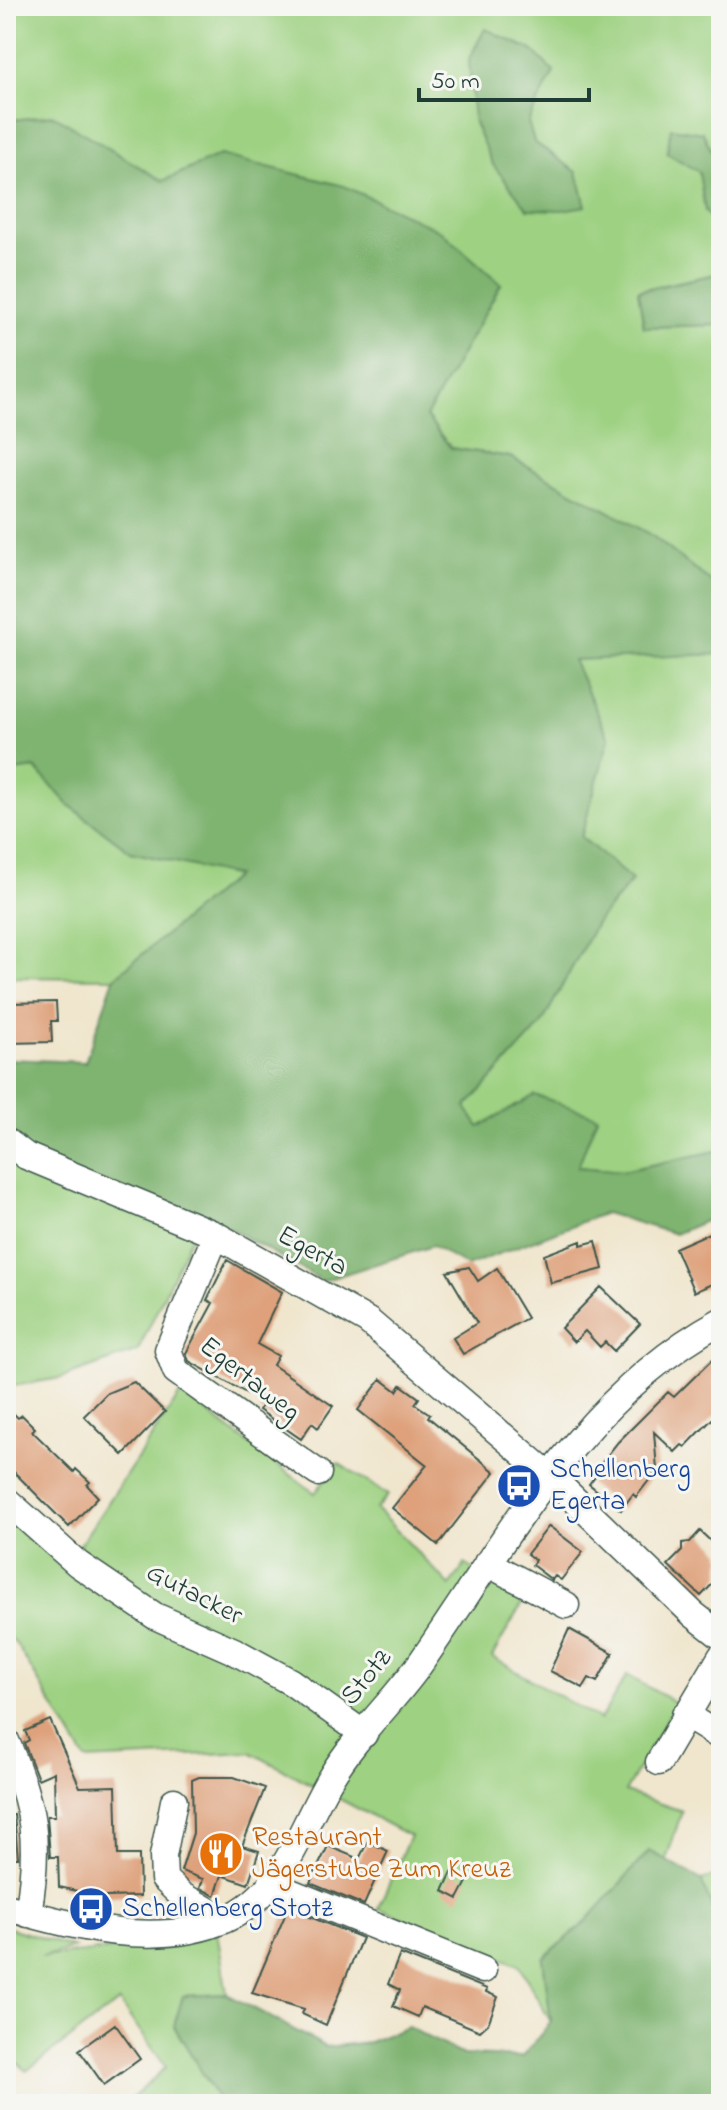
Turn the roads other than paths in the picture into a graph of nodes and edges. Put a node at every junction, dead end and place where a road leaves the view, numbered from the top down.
1 (6, 1141) edge
2 (216, 1235) junction
3 (721, 1321) edge
4 (318, 1473) dead end
5 (551, 1477) junction
6 (6, 1500) edge
7 (487, 1563) junction
8 (566, 1605) dead end
9 (721, 1636) edge
10 (721, 1657) edge
11 (685, 1715) junction
12 (364, 1734) junction
13 (721, 1737) edge
14 (6, 1741) edge
15 (659, 1762) dead end
16 (174, 1801) dead end
17 (273, 1885) junction
18 (17, 1911) edge
19 (224, 1920) junction
20 (483, 1970) dead end

1 - 2 street, Egerta
2 - 4 street, Egertaweg
2 - 5 street, Egerta
3 - 5 street, Stotz
5 - 7 street, Stotz
5 - 9 street, Egerta
6 - 12 street, Gutacker
7 - 8 street
7 - 12 street, Stotz
10 - 11 street
11 - 13 street
11 - 15 street
12 - 17 street, Stotz
14 - 18 street
16 - 19 street
17 - 19 street, Stotz
17 - 20 street
18 - 19 street, Stotz

